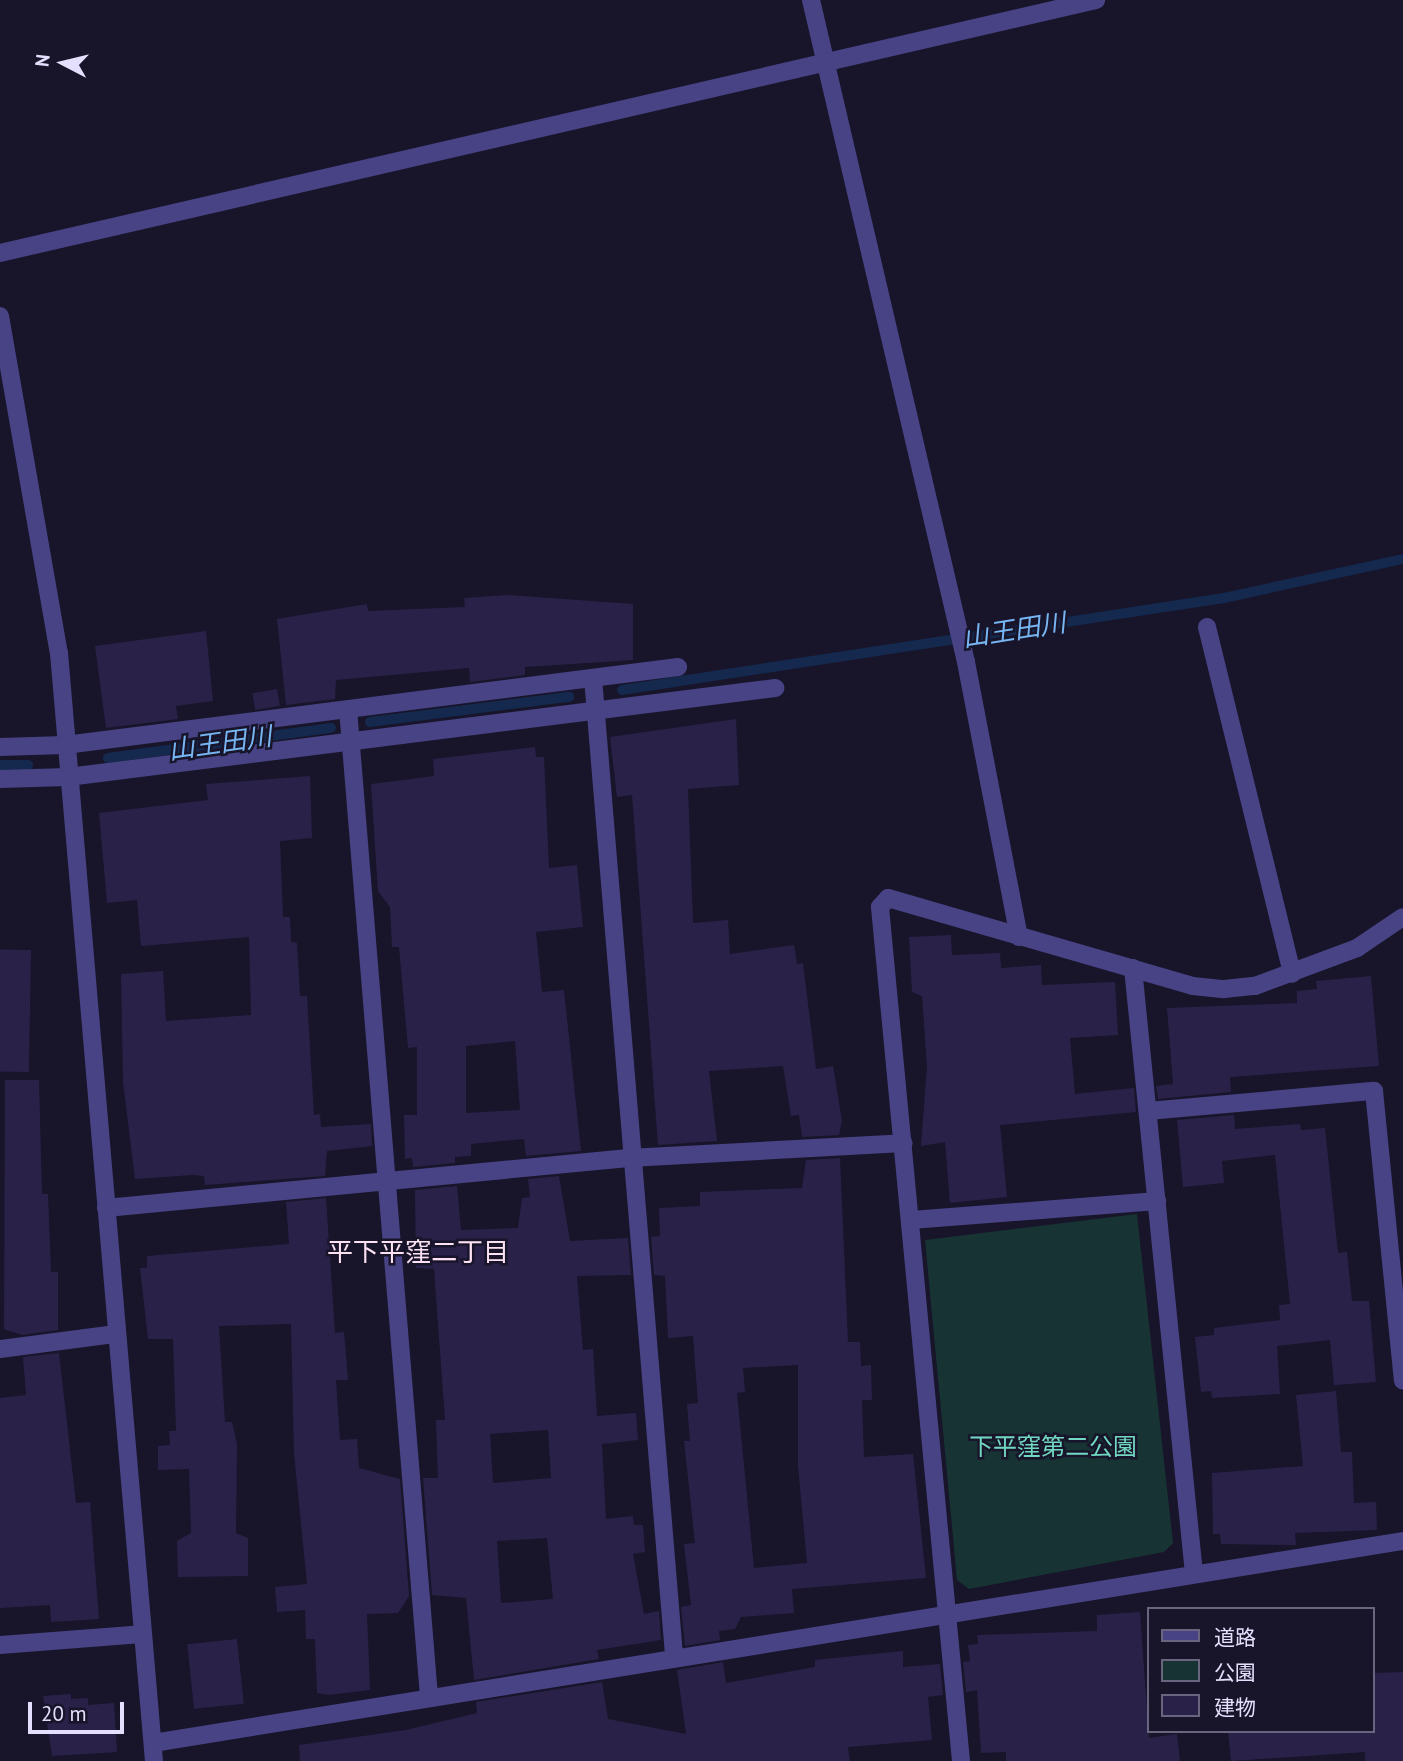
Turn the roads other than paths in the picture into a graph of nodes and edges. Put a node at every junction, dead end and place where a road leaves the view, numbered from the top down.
1 (811, 0) edge
2 (1096, 0) edge
3 (825, 62) junction
4 (0, 253) edge
5 (0, 316) edge
6 (1207, 627) dead end
7 (678, 667) dead end
8 (593, 678) junction
9 (775, 688) dead end
10 (348, 709) junction
11 (598, 709) junction
12 (353, 741) junction
13 (65, 745) junction
14 (0, 747) edge
15 (68, 777) junction
16 (0, 779) edge
17 (1402, 922) edge
18 (1019, 937) junction
19 (1133, 968) junction
20 (1292, 974) junction
21 (1147, 1111) junction
22 (904, 1143) junction
23 (629, 1158) junction
24 (386, 1179) junction
25 (1157, 1201) junction
26 (106, 1208) junction
27 (911, 1220) junction
28 (116, 1334) junction
29 (1400, 1334) edge
30 (0, 1349) edge
31 (1403, 1381) edge
32 (1403, 1541) edge
33 (1194, 1574) junction
34 (947, 1616) junction
35 (142, 1634) junction
36 (0, 1645) edge
37 (674, 1655) junction
38 (429, 1696) junction
39 (153, 1752) edge
40 (961, 1761) edge

1 - 3 street
2 - 3 street
3 - 4 street
3 - 18 street
5 - 13 street
6 - 20 street
7 - 8 street
8 - 10 street
8 - 11 street
9 - 11 street
10 - 12 street
10 - 13 street
11 - 12 street
11 - 23 street
12 - 15 street
12 - 24 street
13 - 14 street
13 - 15 street
15 - 16 street
15 - 26 street
17 - 20 street
18 - 19 street
18 - 22 street
19 - 20 street
19 - 21 street
21 - 25 street
21 - 29 street
22 - 23 street
22 - 27 street
23 - 24 street
23 - 37 street
24 - 26 street
24 - 38 street
25 - 27 street
25 - 33 street
26 - 28 street
27 - 34 street
28 - 30 street
28 - 35 street
29 - 31 street
32 - 33 street
33 - 34 street
34 - 37 street
34 - 40 street
35 - 36 street
35 - 39 street
37 - 38 street
38 - 39 street

